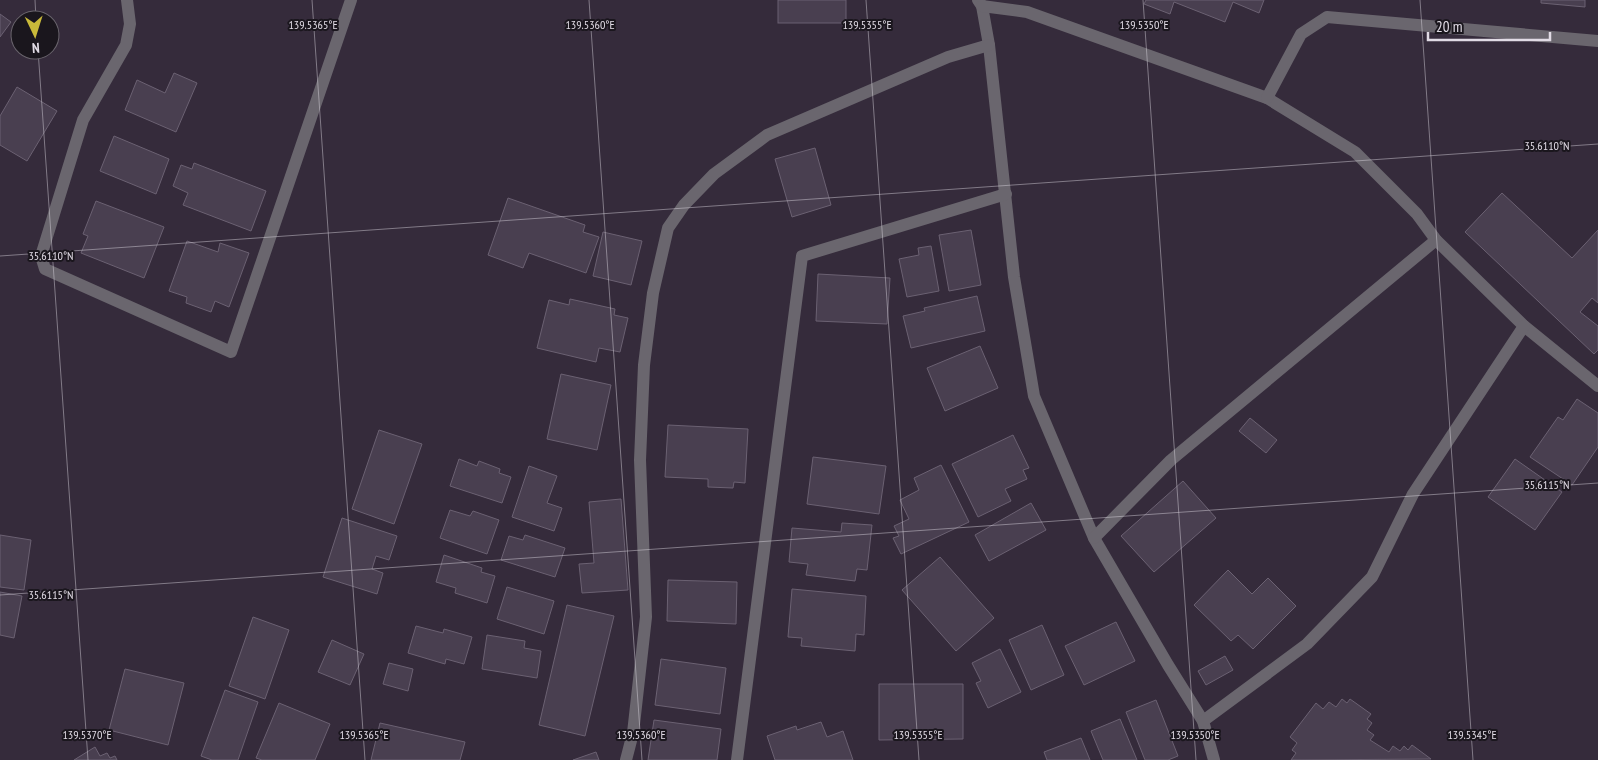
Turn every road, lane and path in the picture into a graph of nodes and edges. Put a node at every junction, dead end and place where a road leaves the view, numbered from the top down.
1 (127, 0) edge
2 (351, 0) edge
3 (980, 3) edge
4 (1598, 41) edge
5 (988, 45) junction
6 (1267, 98) junction
7 (1006, 194) junction
8 (1436, 240) junction
9 (1524, 326) junction
10 (1598, 386) edge
11 (1094, 538) junction
12 (1203, 721) junction
13 (626, 760) edge
14 (737, 760) edge
15 (1214, 760) edge

1 - 2 street
3 - 5 street
3 - 6 street
4 - 6 street
5 - 7 street
5 - 13 street
6 - 8 street
7 - 11 street
7 - 14 street
8 - 9 street
8 - 11 street
9 - 10 street
9 - 12 street
11 - 12 street
12 - 15 street

